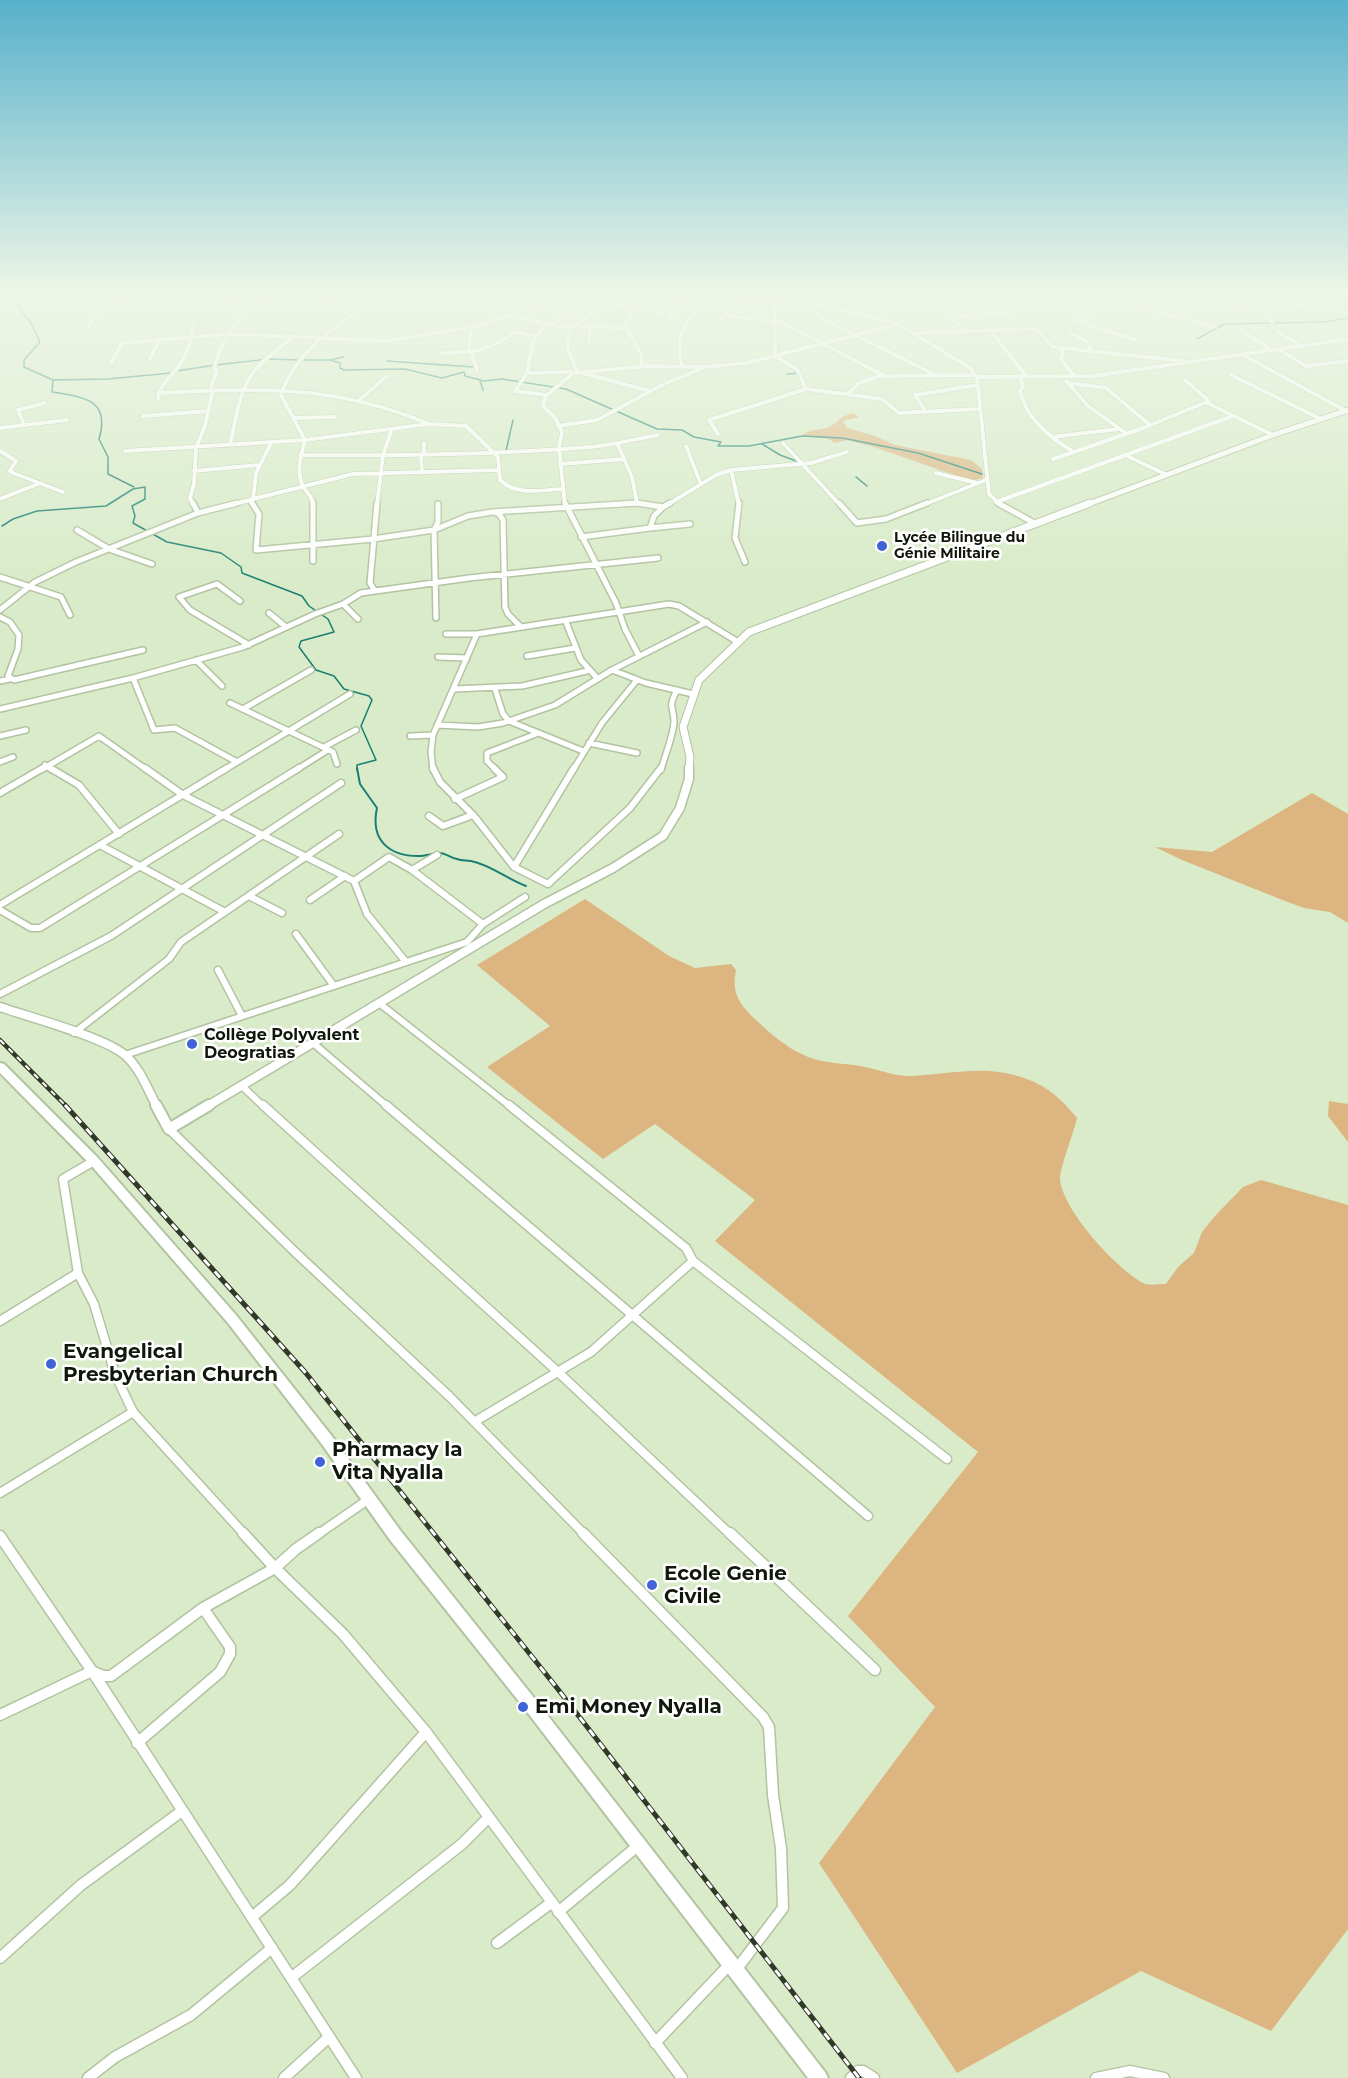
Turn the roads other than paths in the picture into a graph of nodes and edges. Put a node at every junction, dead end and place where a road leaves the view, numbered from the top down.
1 (177, 392) edge
2 (213, 392) edge
3 (243, 392) edge
4 (283, 392) edge
5 (309, 392) edge
6 (368, 392) edge
7 (515, 392) edge
8 (551, 392) edge
9 (648, 392) edge
10 (797, 392) edge
11 (831, 392) edge
12 (938, 392) edge
13 (979, 392) edge
14 (1020, 392) edge
15 (1075, 392) edge
16 (1111, 392) edge
17 (1199, 392) edge
18 (1265, 392) edge
19 (1313, 392) edge
20 (158, 393) joint
21 (848, 394) joint
22 (547, 395) junction
23 (158, 399) dead end
24 (358, 400) junction
25 (45, 403) dead end
26 (1206, 404) junction
27 (980, 409) junction
28 (1347, 410) edge
29 (208, 411) junction
30 (926, 412) junction
31 (143, 416) dead end
32 (1233, 416) junction
33 (335, 417) dead end
34 (294, 418) junction
35 (1321, 419) junction
36 (67, 420) dead end
37 (429, 424) junction
38 (24, 425) junction
39 (1150, 425) junction
40 (558, 426) junction
41 (0, 428) edge
42 (392, 429) junction
43 (1119, 429) junction
44 (718, 434) dead end
45 (1127, 434) junction
46 (658, 435) dead end
47 (1273, 435) junction
48 (1051, 437) junction
49 (305, 440) junction
50 (271, 443) junction
51 (424, 443) dead end
52 (617, 443) junction
53 (783, 443) dead end
54 (230, 445) junction
55 (686, 446) dead end
56 (196, 448) junction
57 (559, 448) junction
58 (0, 451) edge
59 (125, 451) dead end
60 (491, 451) junction
61 (847, 452) dead end
62 (1074, 452) junction
63 (300, 455) junction
64 (383, 456) junction
65 (421, 456) junction
66 (1127, 456) junction
67 (625, 459) junction
68 (1053, 459) dead end
69 (560, 464) junction
70 (803, 464) junction
71 (259, 465) junction
72 (499, 470) junction
73 (194, 471) junction
74 (731, 471) junction
75 (381, 473) junction
76 (422, 473) junction
77 (936, 473) dead end
78 (1167, 475) junction
79 (986, 480) junction
80 (700, 482) junction
81 (979, 483) junction
82 (38, 484) junction
83 (303, 486) junction
84 (562, 489) junction
85 (63, 492) dead end
86 (0, 500) edge
87 (252, 500) junction
88 (996, 502) junction
89 (637, 503) junction
90 (438, 504) dead end
91 (565, 506) junction
92 (663, 507) junction
93 (492, 512) junction
94 (198, 513) junction
95 (1036, 524) junction
96 (690, 525) dead end
97 (650, 528) junction
98 (76, 530) dead end
99 (434, 530) junction
100 (581, 537) junction
101 (373, 539) junction
102 (314, 543) junction
103 (109, 549) junction
104 (658, 558) dead end
105 (313, 561) dead end
106 (745, 562) dead end
107 (152, 564) dead end
108 (595, 564) junction
109 (504, 574) junction
110 (0, 577) edge
111 (435, 583) junction
112 (28, 586) junction
113 (375, 591) junction
114 (240, 601) dead end
115 (343, 604) junction
116 (0, 610) edge
117 (269, 613) dead end
118 (620, 613) junction
119 (69, 615) dead end
120 (0, 617) edge
121 (436, 618) dead end
122 (358, 619) dead end
123 (566, 622) junction
124 (707, 622) junction
125 (286, 627) junction
126 (520, 627) junction
127 (446, 634) dead end
128 (477, 634) junction
129 (738, 642) junction
130 (249, 645) junction
131 (575, 648) junction
132 (143, 650) dead end
133 (527, 656) dead end
134 (639, 656) junction
135 (438, 657) dead end
136 (467, 658) junction
137 (196, 660) junction
138 (311, 670) dead end
139 (612, 670) junction
140 (587, 671) junction
141 (133, 678) junction
142 (10, 679) junction
143 (598, 679) junction
144 (637, 680) junction
145 (0, 681) edge
146 (222, 686) dead end
147 (454, 689) junction
148 (495, 689) junction
149 (677, 690) junction
150 (350, 694) dead end
151 (693, 694) junction
152 (230, 703) dead end
153 (0, 709) edge
154 (243, 709) junction
155 (509, 721) junction
156 (437, 725) junction
157 (26, 730) dead end
158 (356, 730) dead end
159 (289, 731) junction
160 (536, 734) junction
161 (433, 735) junction
162 (0, 736) edge
163 (410, 736) dead end
164 (589, 743) junction
165 (326, 749) junction
166 (583, 752) junction
167 (637, 753) dead end
168 (13, 757) dead end
169 (0, 762) edge
170 (237, 762) junction
171 (337, 764) dead end
172 (45, 765) junction
173 (341, 783) dead end
174 (0, 793) edge
175 (183, 795) junction
176 (455, 799) junction
177 (223, 815) junction
178 (473, 815) junction
179 (429, 816) dead end
180 (119, 834) junction
181 (339, 834) dead end
182 (262, 835) junction
183 (100, 845) junction
184 (437, 855) dead end
185 (306, 856) junction
186 (140, 866) junction
187 (514, 867) junction
188 (412, 870) junction
189 (345, 876) junction
190 (354, 881) junction
191 (182, 889) junction
192 (249, 896) junction
193 (525, 897) dead end
194 (310, 900) dead end
195 (0, 905) edge
196 (0, 910) edge
197 (225, 912) junction
198 (282, 914) dead end
199 (483, 924) junction
200 (296, 934) dead end
201 (406, 962) junction
202 (218, 970) dead end
203 (334, 986) junction
204 (0, 994) edge
205 (379, 1003) junction
206 (0, 1007) edge
207 (242, 1016) junction
208 (74, 1033) junction
209 (313, 1043) junction
210 (125, 1055) junction
211 (0, 1067) edge
212 (242, 1086) junction
213 (169, 1130) junction
214 (94, 1161) junction
215 (693, 1261) junction
216 (78, 1273) junction
217 (634, 1316) junction
218 (0, 1321) edge
219 (558, 1372) junction
220 (134, 1412) junction
221 (474, 1422) junction
222 (947, 1459) dead end
223 (0, 1493) edge
224 (369, 1499) junction
225 (868, 1516) dead end
226 (0, 1536) edge
227 (275, 1568) junction
228 (203, 1608) junction
229 (875, 1670) dead end
230 (92, 1671) junction
231 (0, 1715) edge
232 (426, 1732) junction
233 (137, 1743) junction
234 (182, 1811) junction
235 (488, 1818) junction
236 (639, 1845) junction
237 (555, 1908) junction
238 (252, 1917) junction
239 (497, 1943) dead end
240 (272, 1948) junction
241 (0, 1958) edge
242 (733, 1966) junction
243 (291, 1978) junction
244 (329, 2037) junction
245 (655, 2043) junction
246 (87, 2078) edge
247 (284, 2078) edge
248 (356, 2078) edge
249 (682, 2078) edge
250 (819, 2078) edge
251 (851, 2078) edge
252 (874, 2078) edge
253 (1096, 2078) edge
254 (1164, 2078) edge

1 - 20 street
2 - 29 street
3 - 54 street
4 - 34 street
5 - 24 street
6 - 24 street
7 - 22 street
8 - 22 street
9 - 40 street
10 - 44 street
11 - 21 street
12 - 30 street
13 - 27 street
14 - 48 street
15 - 43 street
16 - 39 street
17 - 26 street
18 - 35 street
19 - 28 street
20 - 23 street
21 - 30 street
22 - 40 street
24 - 37 street
25 - 38 street
26 - 32 street
26 - 39 street
27 - 30 street
27 - 79 street
28 - 35 main road
29 - 31 street
29 - 56 street
32 - 47 street
32 - 66 street
33 - 34 street
34 - 49 street
35 - 47 main road
36 - 38 street
37 - 42 street
37 - 60 street
38 - 41 street
39 - 45 street
40 - 57 street
42 - 49 street
42 - 64 street
43 - 45 street
43 - 48 street
45 - 62 street
46 - 52 street
47 - 78 main road
48 - 62 street
49 - 50 street
49 - 63 street
50 - 54 street
50 - 71 street
51 - 65 street
52 - 57 street
52 - 67 street
53 - 70 street
54 - 56 street
55 - 80 street
56 - 59 street
56 - 73 street
57 - 60 street
57 - 69 street
58 - 82 street
60 - 65 street
60 - 72 street
61 - 70 street
62 - 68 street
63 - 64 street
63 - 83 street
64 - 65 street
64 - 75 street
65 - 76 street
66 - 78 street
66 - 88 street
67 - 69 street
67 - 89 street
69 - 84 street
70 - 74 street
70 - 81 street
71 - 73 street
71 - 87 street
72 - 76 street
72 - 84 street
73 - 94 street
74 - 80 street
74 - 106 street
75 - 76 street
75 - 83 street
75 - 101 street
77 - 81 street
78 - 95 main road
79 - 81 street
79 - 88 street
80 - 92 street
82 - 85 street
82 - 86 street
83 - 87 street
83 - 102 street
84 - 91 street
87 - 94 street
87 - 102 street
88 - 95 street
89 - 91 street
89 - 92 street
90 - 99 street
91 - 93 street
91 - 100 street
92 - 97 street
93 - 99 street
93 - 109 street
94 - 103 street
95 - 129 main road
96 - 97 street
97 - 100 street
98 - 103 street
99 - 101 street
99 - 111 street
100 - 108 street
101 - 102 street
101 - 113 street
102 - 105 street
103 - 107 street
103 - 112 street
104 - 108 street
108 - 109 street
108 - 118 street
109 - 111 street
109 - 126 street
110 - 112 street
111 - 113 street
111 - 121 street
112 - 116 street
112 - 119 street
113 - 115 street
114 - 130 street
115 - 122 street
115 - 125 street
117 - 125 street
118 - 123 street
118 - 124 street
118 - 134 street
120 - 142 street
123 - 126 street
123 - 131 street
124 - 129 street
124 - 134 street
125 - 130 street
126 - 128 street
127 - 128 street
128 - 136 street
129 - 151 main road
130 - 137 street
131 - 133 street
131 - 140 street
132 - 142 street
134 - 139 street
135 - 136 street
136 - 147 street
137 - 141 street
137 - 146 street
138 - 154 street
139 - 143 street
139 - 144 street
140 - 143 street
140 - 148 street
141 - 153 street
141 - 170 street
142 - 145 street
143 - 155 street
144 - 149 street
144 - 164 street
147 - 148 street
147 - 156 street
148 - 155 street
149 - 151 street
149 - 187 street
150 - 159 street
151 - 205 main road
152 - 154 street
154 - 159 street
155 - 156 street
155 - 160 street
156 - 161 street
157 - 162 street
158 - 165 street
159 - 165 street
159 - 170 street
160 - 166 street
160 - 176 street
161 - 163 street
161 - 176 street
164 - 166 street
164 - 167 street
165 - 171 street
165 - 177 street
166 - 187 street
168 - 169 street
170 - 175 street
172 - 174 street
172 - 175 street
172 - 180 street
173 - 182 street
175 - 177 street
175 - 180 street
176 - 178 street
177 - 182 street
177 - 186 street
178 - 179 street
178 - 187 street
180 - 183 street
181 - 185 street
182 - 185 street
182 - 191 street
183 - 186 street
183 - 195 street
184 - 188 street
185 - 189 street
185 - 192 street
186 - 191 street
186 - 196 street
188 - 190 street
188 - 199 street
189 - 190 street
189 - 194 street
190 - 201 street
191 - 197 street
191 - 204 street
192 - 197 street
192 - 198 street
193 - 199 street
197 - 208 street
199 - 201 street
200 - 203 street
201 - 203 street
202 - 207 street
203 - 207 street
205 - 209 main road
205 - 215 street
206 - 208 main road
207 - 210 street
208 - 210 main road
209 - 212 main road
209 - 217 street
210 - 213 main road
211 - 214 main road
212 - 213 main road
212 - 219 street
213 - 221 street
214 - 216 street
214 - 224 main road
215 - 217 street
215 - 222 street
216 - 218 street
216 - 220 street
217 - 219 street
217 - 225 street
219 - 221 street
219 - 229 street
220 - 223 street
220 - 227 street
221 - 242 street
224 - 227 street
224 - 236 main road
226 - 230 street
227 - 228 street
227 - 232 street
228 - 230 street
228 - 233 street
230 - 231 street
230 - 233 street
232 - 235 street
232 - 238 street
233 - 234 street
234 - 238 street
234 - 241 street
235 - 237 street
235 - 243 street
236 - 237 street
236 - 242 main road
237 - 239 street
237 - 245 street
238 - 240 street
240 - 243 street
240 - 246 street
242 - 245 street
242 - 250 main road
243 - 244 street
244 - 247 street
244 - 248 street
245 - 249 street
251 - 252 street
253 - 254 street

